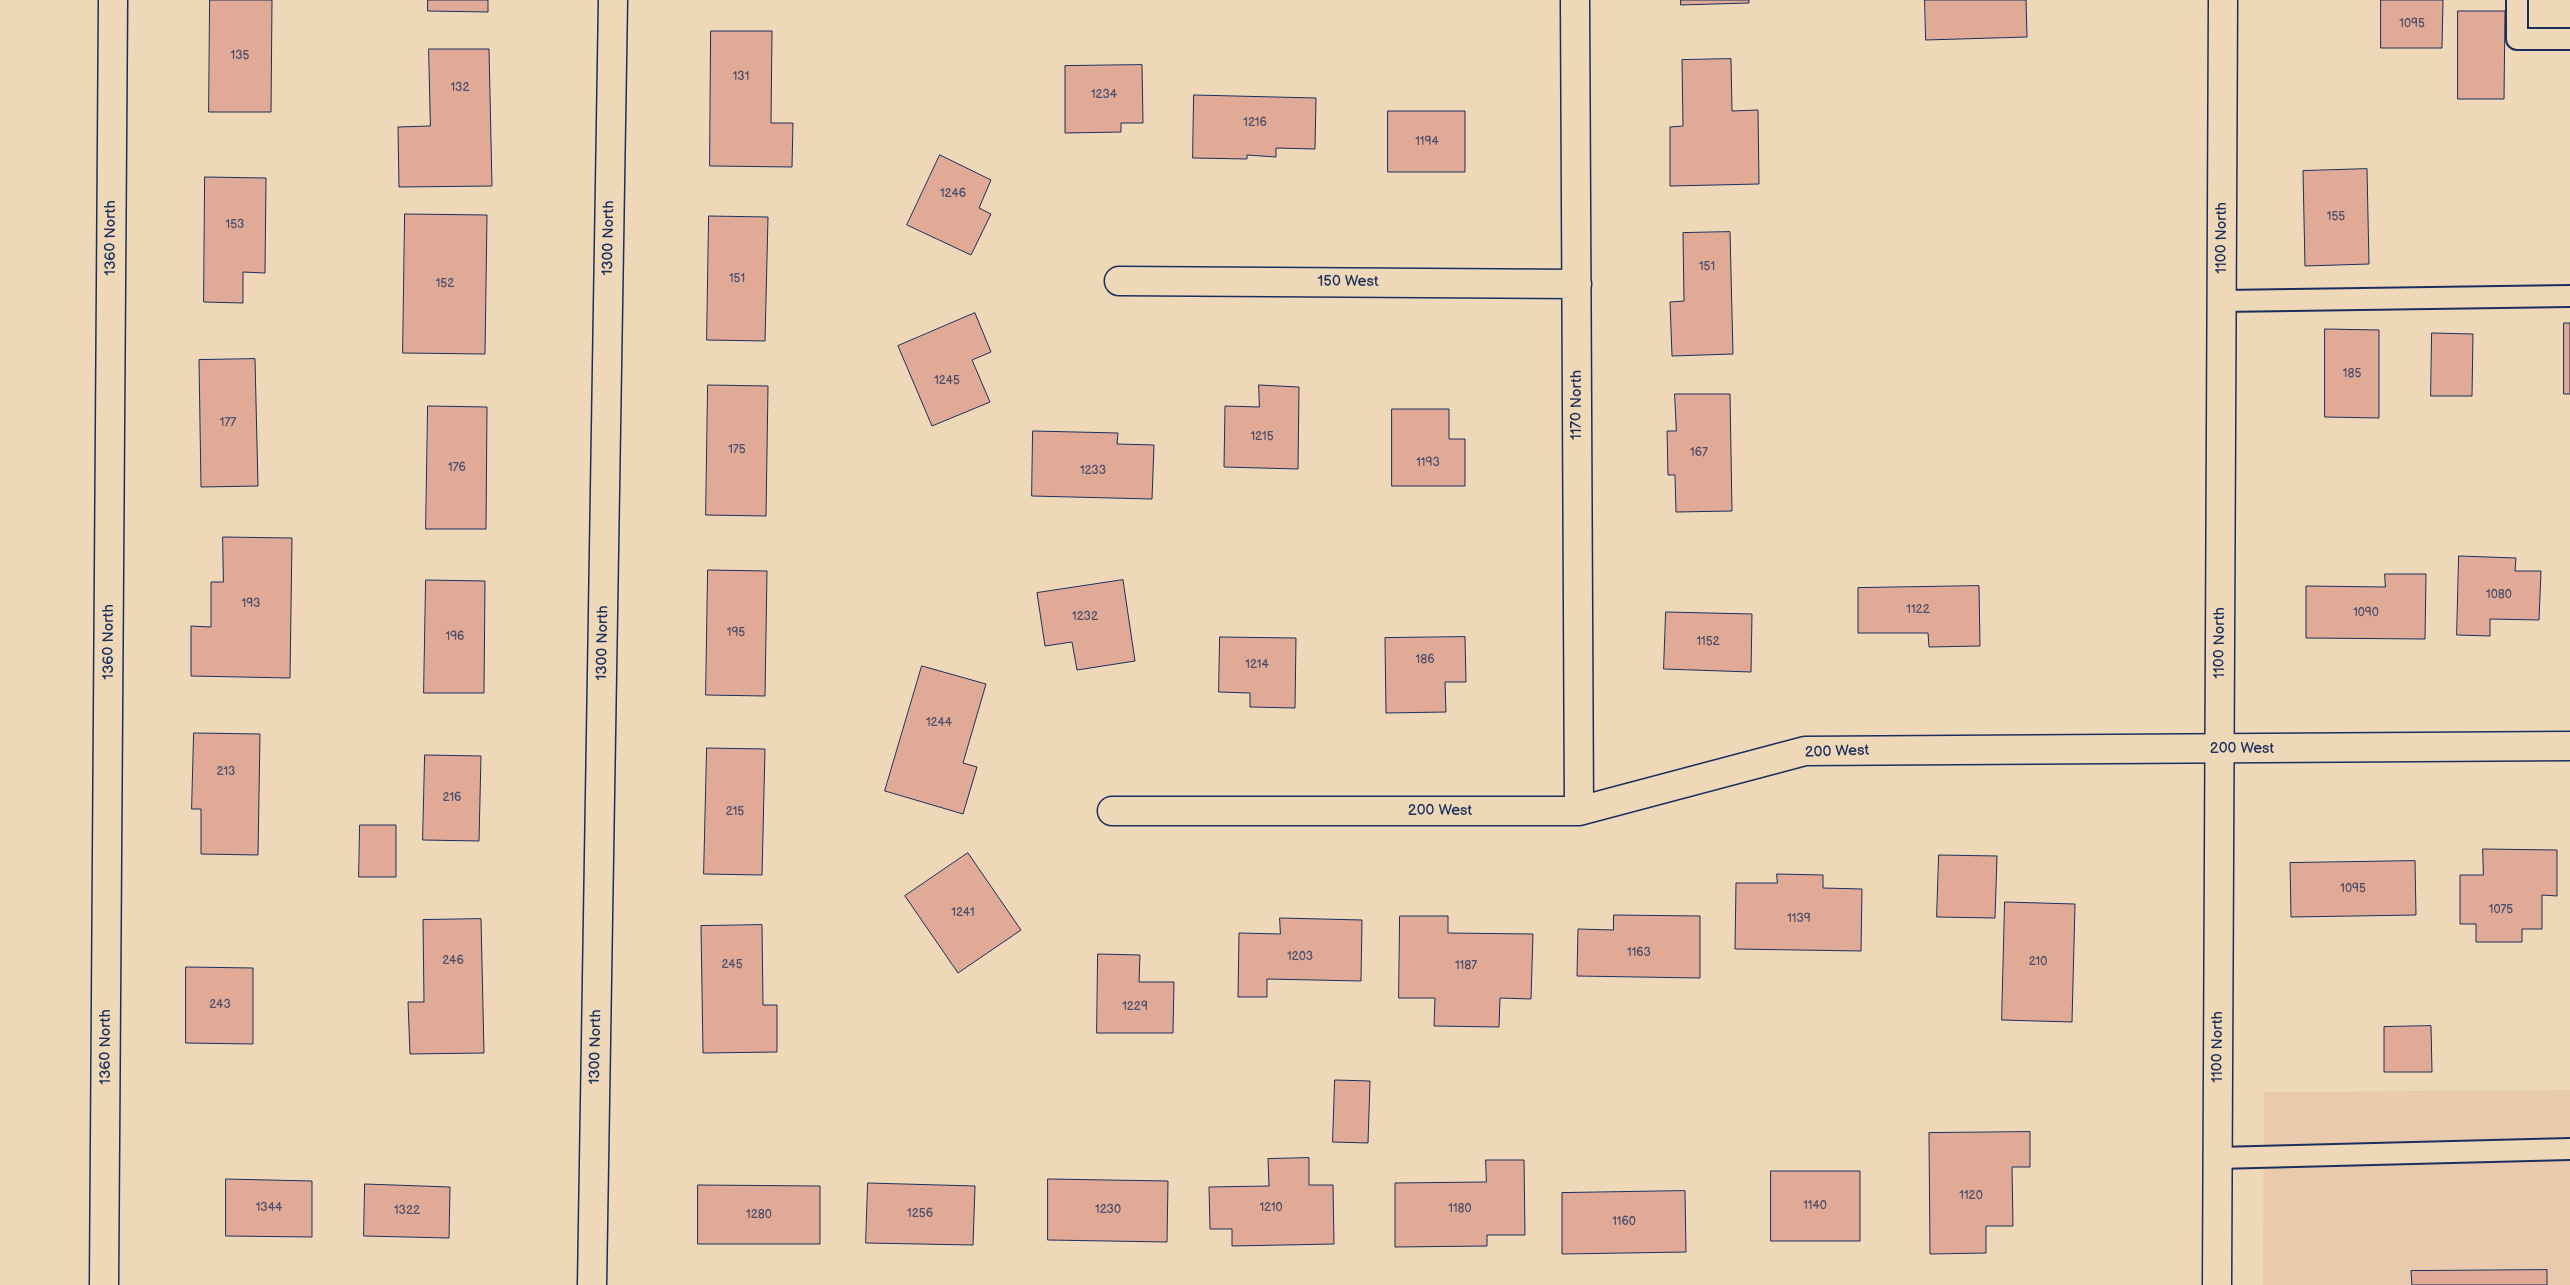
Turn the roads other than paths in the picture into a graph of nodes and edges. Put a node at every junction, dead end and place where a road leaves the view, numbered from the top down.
1 (113, 0) edge
2 (613, 0) edge
3 (1575, 0) edge
4 (2222, 0) edge
5 (2517, 0) edge
6 (2570, 39) edge
7 (1119, 281) dead end
8 (1577, 284) junction
9 (2570, 296) edge
10 (2222, 301) junction
11 (2570, 746) edge
12 (2220, 749) junction
13 (1112, 811) dead end
14 (1580, 811) junction
15 (2570, 1149) edge
16 (2217, 1158) junction
17 (104, 1285) edge
18 (592, 1285) edge
19 (2217, 1285) edge

1 - 17 street, 1360 North
2 - 18 street, 1300 North
3 - 8 street, 1170 North
4 - 10 street, 1100 North
5 - 6 lane
7 - 8 street, 150 West
8 - 14 street, 1170 North
9 - 10 lane
10 - 12 street, 1100 North
11 - 12 street, 200 West
12 - 14 street, 200 West
12 - 16 street, 1100 North
13 - 14 street, 200 West
15 - 16 lane
16 - 19 street, 1100 North

